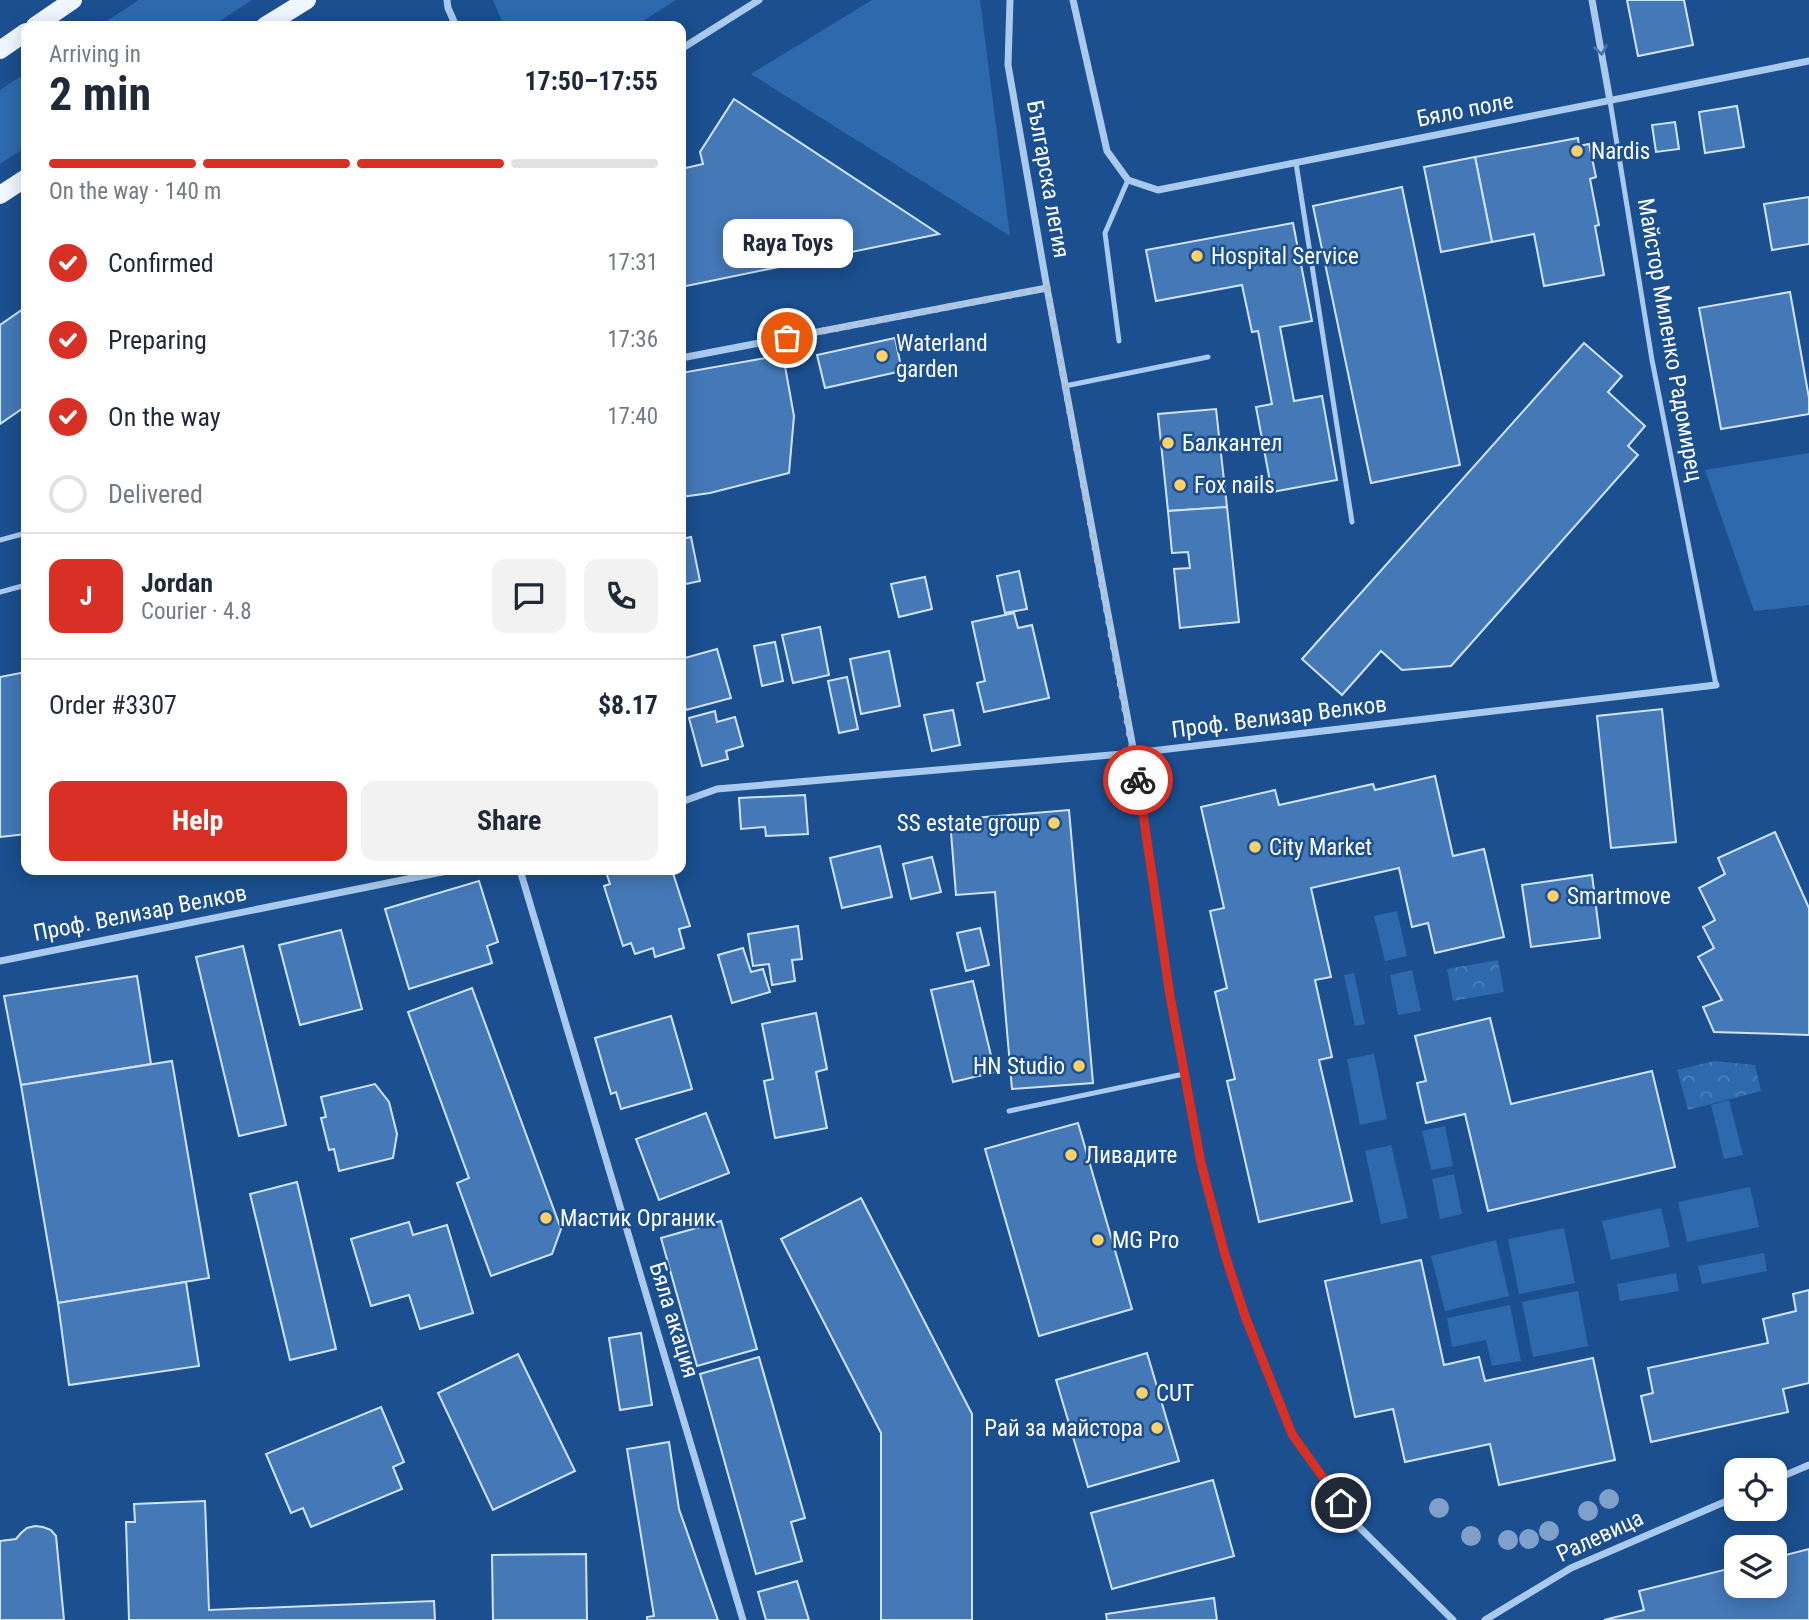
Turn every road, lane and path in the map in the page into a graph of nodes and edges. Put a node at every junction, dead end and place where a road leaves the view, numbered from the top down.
1 (73, 0) edge
2 (307, 0) edge
3 (447, 0) edge
4 (759, 0) edge
5 (1010, 0) edge
6 (1073, 0) edge
7 (1592, 0) edge
8 (42, 21) edge
9 (273, 21) edge
10 (454, 21) edge
11 (21, 35) edge
12 (686, 46) edge
13 (0, 50) edge
14 (1809, 61) edge
15 (1610, 101) junction
16 (1296, 163) junction
17 (1128, 180) junction
18 (21, 181) edge
19 (0, 195) edge
20 (1047, 288) junction
21 (1119, 341) dead end
22 (686, 357) edge
23 (1208, 357) dead end
24 (1065, 386) junction
25 (1352, 522) dead end
26 (21, 534) edge
27 (0, 540) edge
28 (21, 586) edge
29 (0, 592) edge
30 (1716, 685) joint
31 (1135, 753) junction
32 (686, 800) edge
33 (427, 875) edge
34 (521, 875) edge
35 (0, 961) edge
36 (1184, 1074) junction
37 (1009, 1111) dead end
38 (1809, 1465) edge
39 (1787, 1474) edge
40 (1724, 1502) edge
41 (743, 1620) edge
42 (1453, 1620) edge
43 (1485, 1620) edge

1 - 8 main road
2 - 9 main road
3 - 10 street
4 - 12 street
5 - 20 street, Българска легия
6 - 17 street
7 -> 15 street, Майстор Миленко Радомирец
11 - 13 main road
14 - 15 street, Бяло поле
15 - 16 street, Бяло поле
15 - 30 lane, Майстор Миленко Радомирец
16 - 17 street, Бяло поле
16 - 25 lane
17 - 21 lane
18 - 19 main road
20 - 22 street
20 - 24 street, Българска легия
23 - 24 lane
24 - 31 street, Българска легия
26 - 27 lane
28 - 29 lane
30 - 31 street, Проф. Велизар Велков
31 - 32 street, Проф. Велизар Велков
31 - 36 street, Българска легия
33 - 35 street, Проф. Велизар Велков
34 - 41 street, Бяла акация
36 - 37 lane
36 - 42 street, Българска легия
38 - 39 street
40 - 43 street, Ралевица

